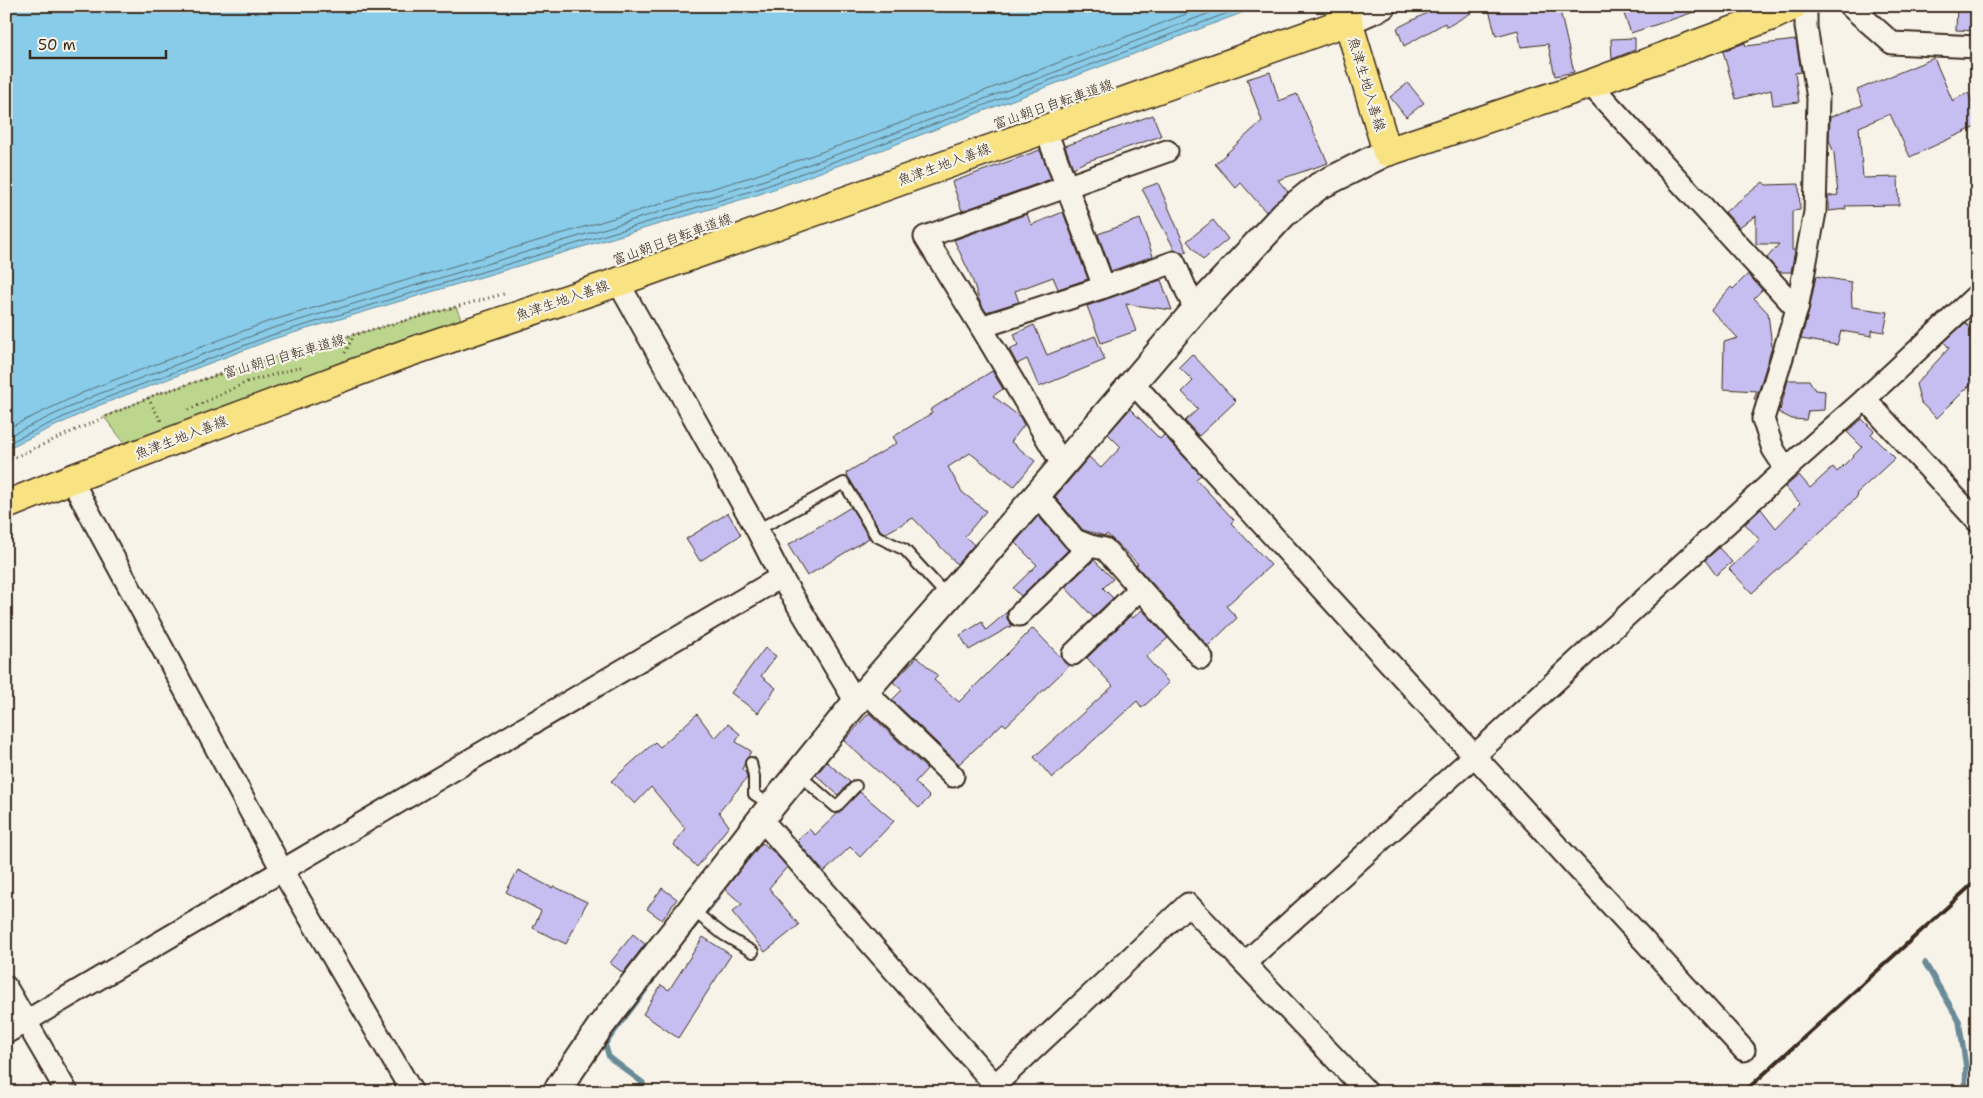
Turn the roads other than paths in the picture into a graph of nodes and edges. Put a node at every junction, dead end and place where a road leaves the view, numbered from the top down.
1 (1382, 6) edge
2 (1794, 6) edge
3 (1806, 6) edge
4 (1850, 6) edge
5 (1348, 21) junction
6 (1977, 47) edge
7 (1590, 84) junction
8 (1045, 128) junction
9 (1167, 151) dead end
10 (1387, 152) junction
11 (1067, 187) junction
12 (618, 282) junction
13 (1104, 287) junction
14 (1977, 296) edge
15 (1797, 309) junction
16 (1195, 310) junction
17 (981, 327) junction
18 (1132, 382) junction
19 (1865, 399) junction
20 (1062, 464) junction
21 (1786, 469) junction
22 (71, 479) junction
23 (1037, 495) junction
24 (6, 505) edge
25 (1977, 521) edge
26 (757, 530) junction
27 (1090, 546) junction
28 (781, 577) junction
29 (1140, 588) junction
30 (948, 598) junction
31 (1019, 615) dead end
32 (1072, 654) dead end
33 (1202, 658) dead end
34 (860, 696) junction
35 (1474, 756) junction
36 (751, 763) dead end
37 (798, 773) junction
38 (953, 776) dead end
39 (856, 786) dead end
40 (766, 812) junction
41 (282, 870) junction
42 (691, 909) junction
43 (752, 952) dead end
44 (1245, 963) junction
45 (6, 987) edge
46 (27, 1022) junction
47 (6, 1033) edge
48 (1744, 1050) dead end
49 (559, 1090) edge
50 (67, 1092) edge
51 (412, 1092) edge
52 (1367, 1092) edge

1 - 5 street
2 - 7 main road
3 - 15 street
4 - 6 street
5 - 8 main road, 魚津生地入善線
5 - 10 main road, 魚津生地入善線
7 - 10 main road
7 - 15 street
8 - 11 street
8 - 12 main road, 魚津生地入善線
9 - 11 street
10 - 16 street
11 - 13 street
11 - 17 street
12 - 22 main road, 魚津生地入善線
12 - 26 street
13 - 16 street
13 - 17 street
14 - 19 street
15 - 21 street
16 - 18 street
17 - 20 street
18 - 20 street
18 - 35 street
19 - 21 street
19 - 25 street
20 - 23 street
21 - 35 street
22 - 24 main road, 魚津生地入善線
22 - 41 street
23 - 27 street
23 - 30 street
26 - 28 street
26 - 30 lane
27 - 29 street
27 - 31 street
28 - 34 street
28 - 41 street
29 - 32 street
29 - 33 street
30 - 34 street
34 - 37 street
34 - 38 street
35 - 44 street
35 - 48 street
36 - 40 lane
37 - 39 lane
37 - 40 street
40 - 42 street
40 - 44 street
41 - 46 street
41 - 51 street
42 - 43 lane
42 - 49 street
44 - 52 street
45 - 46 street
46 - 47 street
46 - 50 street

